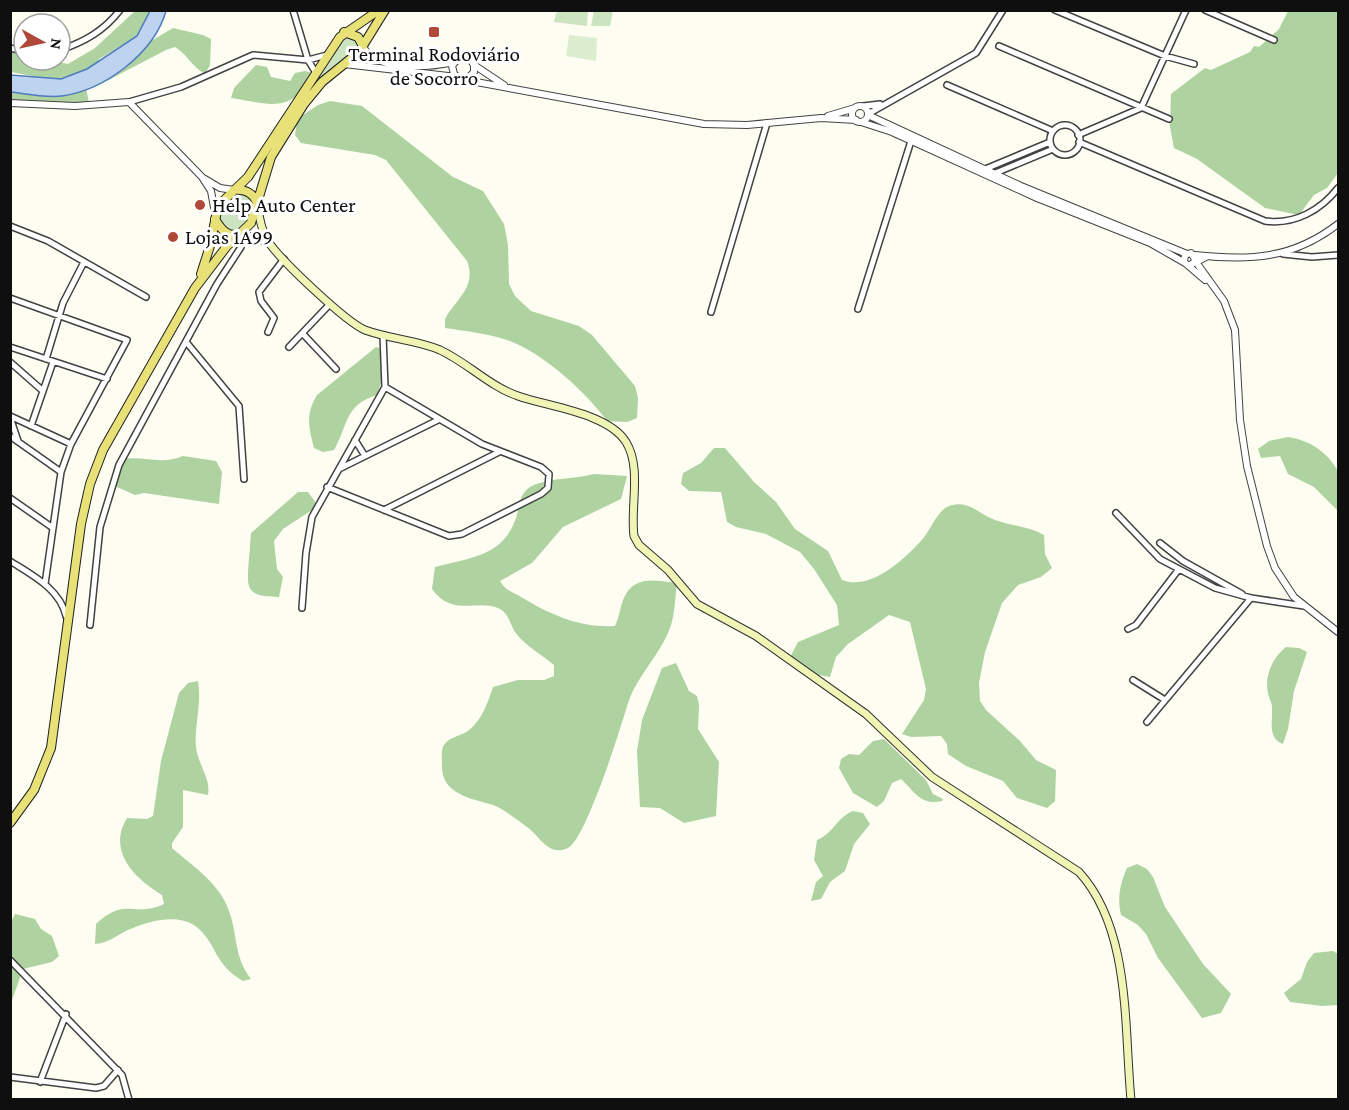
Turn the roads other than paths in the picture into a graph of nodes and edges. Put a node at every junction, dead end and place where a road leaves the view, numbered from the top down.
1 (120, 10) edge
2 (293, 10) edge
3 (379, 10) edge
4 (385, 10) edge
5 (1005, 10) edge
6 (1055, 10) edge
7 (1186, 10) edge
8 (1205, 10) edge
9 (344, 32) junction
10 (1274, 40) dead end
11 (72, 45) edge
12 (363, 46) junction
13 (999, 46) dead end
14 (330, 53) junction
15 (1165, 56) junction
16 (308, 60) junction
17 (454, 62) junction
18 (343, 64) junction
19 (1194, 64) dead end
20 (474, 65) junction
21 (316, 75) junction
22 (457, 77) junction
23 (467, 79) junction
24 (947, 85) dead end
25 (507, 87) junction
26 (129, 102) junction
27 (10, 103) edge
28 (885, 103) junction
29 (863, 106) junction
30 (855, 108) junction
31 (1141, 108) junction
32 (868, 114) junction
33 (821, 118) junction
34 (1169, 119) dead end
35 (858, 121) junction
36 (767, 123) junction
37 (1053, 131) junction
38 (1078, 135) junction
39 (910, 141) junction
40 (1050, 142) junction
41 (1079, 142) junction
42 (1053, 149) junction
43 (1034, 153) junction
44 (983, 170) junction
45 (992, 175) junction
46 (202, 177) junction
47 (1338, 188) edge
48 (234, 190) junction
49 (258, 206) junction
50 (215, 219) junction
51 (1338, 225) edge
52 (10, 226) edge
53 (241, 234) junction
54 (268, 242) junction
55 (1187, 254) junction
56 (1283, 254) junction
57 (1338, 255) edge
58 (284, 259) junction
59 (1195, 259) junction
60 (84, 262) junction
61 (1187, 264) junction
62 (195, 288) junction
63 (1214, 288) junction
64 (146, 297) dead end
65 (10, 298) edge
66 (330, 304) junction
67 (858, 309) dead end
68 (711, 312) dead end
69 (58, 315) junction
70 (268, 332) dead end
71 (303, 334) junction
72 (383, 335) junction
73 (187, 343) junction
74 (289, 346) dead end
75 (10, 347) edge
76 (46, 359) junction
77 (10, 362) edge
78 (53, 362) junction
79 (336, 369) dead end
80 (107, 379) junction
81 (385, 387) junction
82 (43, 392) junction
83 (10, 417) edge
84 (438, 420) junction
85 (31, 426) junction
86 (10, 436) edge
87 (355, 440) junction
88 (18, 441) junction
89 (71, 444) junction
90 (500, 452) junction
91 (365, 456) junction
92 (338, 470) junction
93 (61, 472) junction
94 (244, 479) dead end
95 (327, 487) junction
96 (10, 498) edge
97 (384, 510) junction
98 (1116, 513) dead end
99 (53, 528) junction
100 (1160, 543) dead end
101 (10, 561) edge
102 (1179, 569) junction
103 (45, 584) junction
104 (54, 594) junction
105 (71, 596) junction
106 (1249, 598) junction
107 (1304, 606) junction
108 (302, 608) dead end
109 (90, 625) dead end
110 (66, 627) junction
111 (1128, 629) dead end
112 (1338, 632) edge
113 (1133, 680) dead end
114 (1165, 700) junction
115 (1147, 722) dead end
116 (10, 823) edge
117 (10, 960) edge
118 (66, 1014) junction
119 (118, 1070) junction
120 (10, 1077) edge
121 (39, 1082) junction
122 (129, 1100) edge
123 (1131, 1100) edge

1 - 11 street
2 - 16 street
3 - 9 main road
4 - 12 main road
5 - 28 street
6 - 15 street
7 - 15 street
8 - 10 street
9 - 12 main road
9 - 14 main road
12 - 17 street
12 - 18 main road
13 - 31 street
14 - 16 street
14 - 21 main road
15 - 19 street
15 - 31 street
16 - 21 street
16 - 26 street
17 - 20 street
17 - 22 street
18 - 22 street
18 - 49 main road
20 - 23 street
20 - 25 street
21 - 48 main road
22 - 23 street
23 - 25 street
24 - 37 street
25 - 36 street
26 - 27 street
26 - 46 street
28 - 29 street
28 - 32 street
29 - 30 street
29 - 32 street
30 - 33 street
30 - 35 street
31 - 34 street
31 - 38 street
32 - 35 street
32 - 44 street
33 - 35 street
33 - 36 street
35 - 39 street
36 - 68 street
37 - 38 street
37 - 40 street
38 - 41 street
39 - 44 street
39 - 67 street
40 - 42 street
40 - 43 street
41 - 42 street
41 - 47 street
42 - 43 street
43 - 44 street
43 - 45 street
44 - 45 street
45 - 55 street
45 - 61 street
46 - 48 street
46 - 50 street
48 - 49 main road
48 - 50 main road
49 - 53 main road
49 - 54 main road
50 - 53 main road
50 - 62 main road
51 - 56 street
52 - 60 street
53 - 54 main road
53 - 62 main road
53 - 73 street
54 - 58 main road
55 - 59 street
55 - 61 street
56 - 57 street
56 - 59 street
58 - 66 main road
58 - 70 street
59 - 61 street
59 - 63 street
60 - 64 street
60 - 69 street
61 - 63 street
62 - 105 main road
63 - 107 street
65 - 69 street
66 - 71 street
66 - 72 main road
69 - 76 street
69 - 80 street
71 - 74 street
71 - 79 street
72 - 81 street
72 - 123 main road
73 - 94 street
73 - 109 street
75 - 76 street
76 - 78 street
77 - 82 street
78 - 80 street
78 - 82 street
80 - 89 street
81 - 84 street
81 - 87 street
82 - 85 street
83 - 85 street
83 - 88 street
84 - 90 street
84 - 91 street
85 - 89 street
86 - 88 street
87 - 91 street
87 - 92 street
88 - 93 street
89 - 93 street
90 - 97 street
90 - 97 street
91 - 92 street
92 - 95 street
93 - 99 street
95 - 97 street
95 - 108 street
96 - 99 street
98 - 102 street
99 - 103 street
100 - 106 street
101 - 103 street
102 - 106 street
102 - 111 street
103 - 104 street
104 - 105 street
104 - 110 street
105 - 110 main road
106 - 107 street
106 - 114 street
107 - 112 street
110 - 116 main road
113 - 114 street
114 - 115 street
117 - 118 street
118 - 119 street
118 - 121 street
119 - 121 street
119 - 122 street
120 - 121 street

